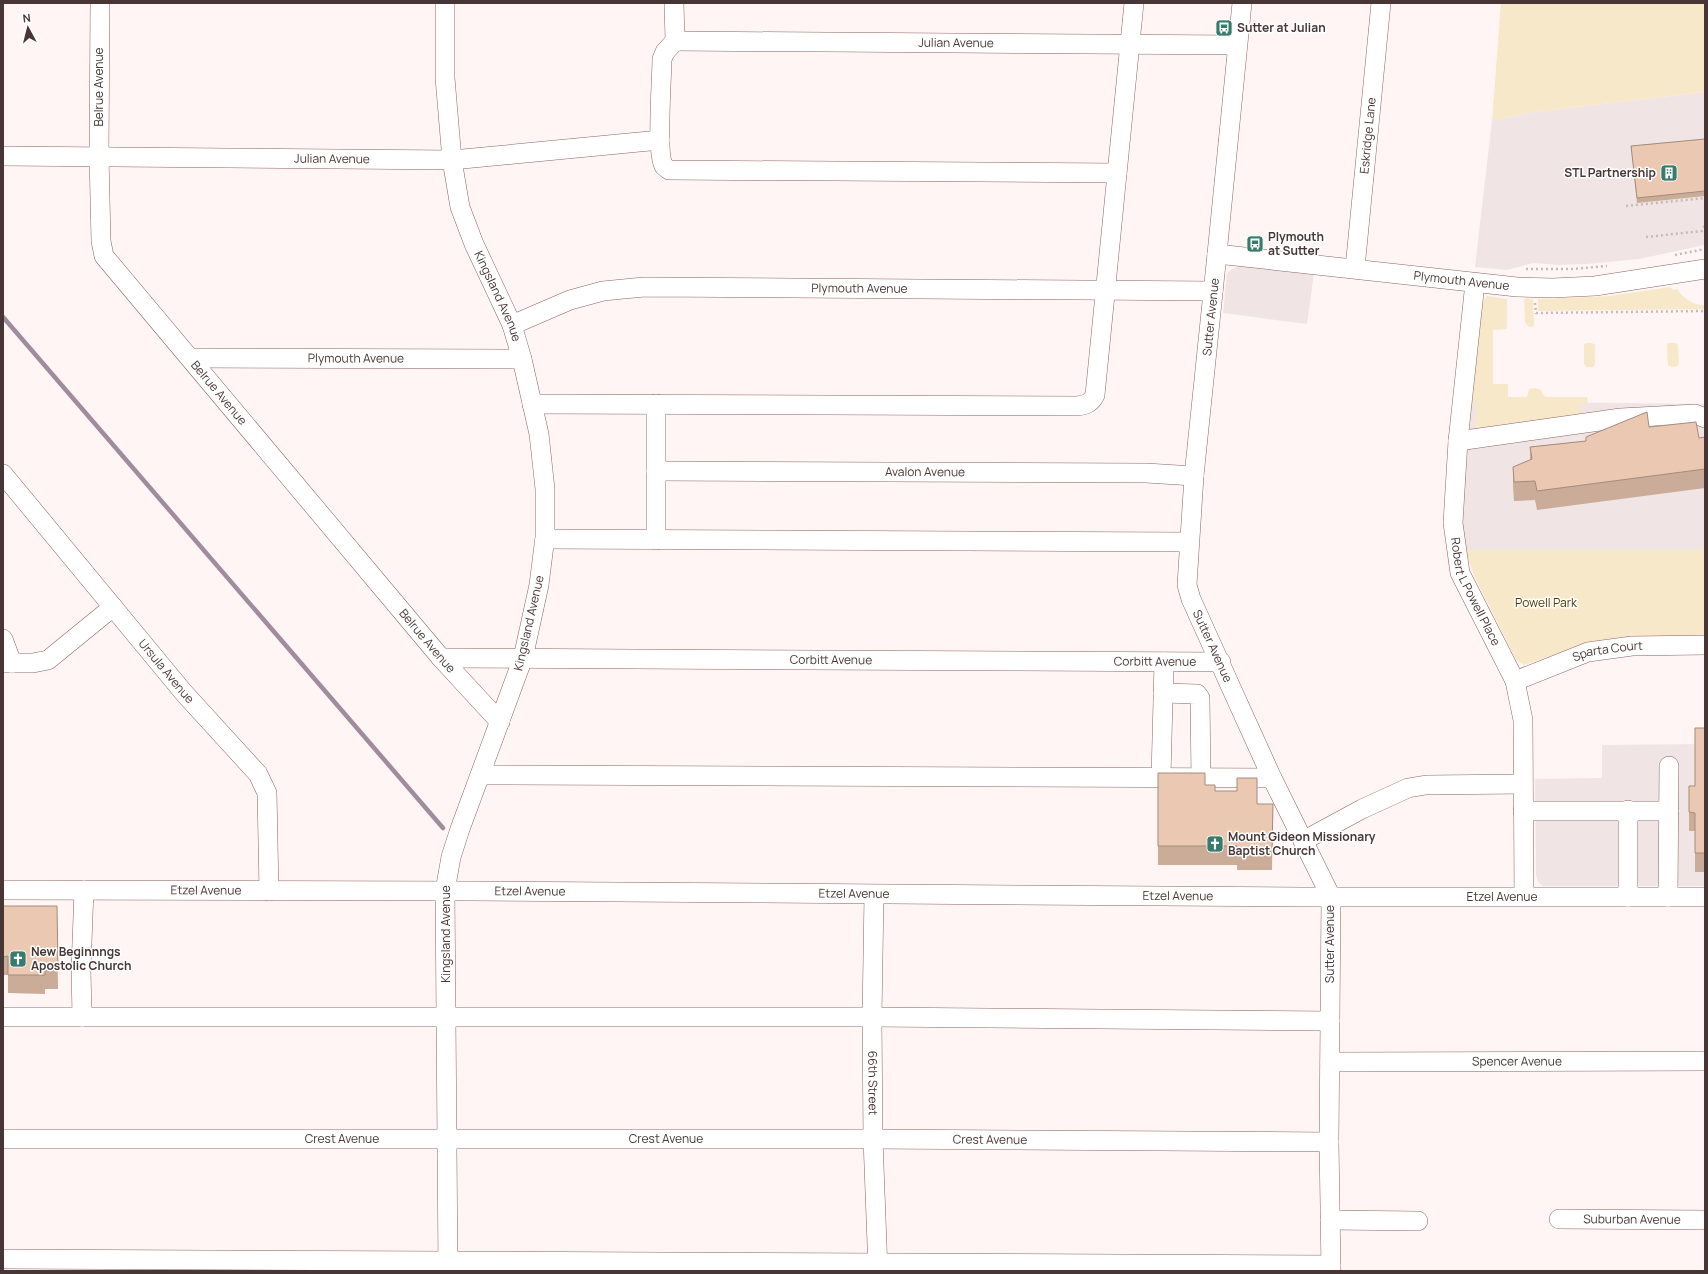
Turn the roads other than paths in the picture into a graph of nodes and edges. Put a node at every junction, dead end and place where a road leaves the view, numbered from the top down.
1 (100, 3) edge
2 (445, 3) edge
3 (674, 3) edge
4 (1134, 3) edge
5 (1242, 3) edge
6 (1381, 3) edge
7 (675, 41) junction
8 (1130, 44) junction
9 (1237, 45) junction
10 (660, 140) junction
11 (3, 156) edge
12 (99, 156) junction
13 (452, 160) junction
14 (1117, 173) junction
15 (1217, 254) junction
16 (1355, 268) junction
17 (1705, 269) edge
18 (1475, 283) junction
19 (1106, 290) junction
20 (1213, 291) junction
21 (512, 325) junction
22 (190, 358) junction
23 (522, 359) junction
24 (532, 404) junction
25 (656, 404) junction
26 (1705, 418) edge
27 (1458, 441) junction
28 (656, 471) junction
29 (3, 474) edge
30 (1194, 476) junction
31 (545, 539) junction
32 (656, 540) junction
33 (1188, 542) junction
34 (113, 606) junction
35 (3, 639) edge
36 (1705, 645) edge
37 (441, 658) junction
38 (523, 658) junction
39 (7, 662) edge
40 (1164, 662) junction
41 (1221, 662) junction
42 (1515, 681) junction
43 (1163, 693) junction
44 (500, 722) junction
45 (1669, 766) dead end
46 (481, 775) junction
47 (1161, 778) junction
48 (1201, 778) junction
49 (1272, 778) junction
50 (1523, 784) junction
51 (1628, 810) junction
52 (1524, 811) junction
53 (1669, 811) junction
54 (1303, 841) junction
55 (3, 890) edge
56 (84, 890) junction
57 (268, 891) junction
58 (446, 891) junction
59 (874, 895) junction
60 (1524, 896) junction
61 (1331, 897) junction
62 (1628, 897) junction
63 (1668, 897) junction
64 (1705, 897) edge
65 (446, 1016) junction
66 (3, 1017) edge
67 (82, 1017) junction
68 (872, 1017) junction
69 (1330, 1021) junction
70 (1705, 1061) edge
71 (1330, 1062) junction
72 (3, 1138) edge
73 (447, 1139) junction
74 (873, 1139) junction
75 (1330, 1142) junction
76 (1559, 1219) dead end
77 (1330, 1220) junction
78 (1418, 1220) dead end
79 (1705, 1220) edge
80 (3, 1259) edge
81 (448, 1266) edge
82 (878, 1267) edge
83 (1331, 1268) edge

1 - 12 street, Belrue Avenue
2 - 13 street, Kingsland Avenue
3 - 7 street
4 - 8 street
5 - 9 street, Sutter Avenue
6 - 16 street, Eskridge Lane
7 - 8 street, Julian Avenue
7 - 10 street
8 - 9 street, Julian Avenue
8 - 14 street
9 - 15 street, Sutter Avenue
10 - 13 street, Julian Avenue
10 - 14 street
11 - 12 street, Julian Avenue
12 - 13 street, Julian Avenue
12 - 22 street, Belrue Avenue
13 - 21 street, Kingsland Avenue
14 - 19 street
15 - 16 street, Plymouth Avenue
15 - 20 street, Sutter Avenue
16 - 18 street, Plymouth Avenue
17 - 18 street, Plymouth Avenue
18 - 27 street, Robert L Powell Place
19 - 20 street, Plymouth Avenue
19 - 21 street, Plymouth Avenue
19 - 25 street
20 - 30 street, Sutter Avenue
21 - 23 street, Kingsland Avenue
22 - 23 street, Plymouth Avenue
22 - 37 street, Belrue Avenue
23 - 24 street, Kingsland Avenue
24 - 25 street
24 - 31 street, Kingsland Avenue
25 - 28 street
26 - 27 street
27 - 42 street, Robert L Powell Place
28 - 30 street, Avalon Avenue
28 - 32 street
29 - 34 street, Ursula Avenue
30 - 33 street, Sutter Avenue
31 - 32 street
31 - 38 street, Kingsland Avenue
32 - 33 street
33 - 41 street, Sutter Avenue
34 - 39 street
34 - 57 street, Ursula Avenue
35 - 39 street
36 - 42 street, Sparta Court
37 - 38 street, Corbitt Avenue
37 - 44 street, Belrue Avenue
38 - 40 street, Corbitt Avenue
38 - 44 street, Kingsland Avenue
40 - 41 street, Corbitt Avenue
40 - 43 street
41 - 49 street, Sutter Avenue
42 - 50 street, Robert L Powell Place
43 - 47 street
43 - 48 street
44 - 46 street, Kingsland Avenue
45 - 53 street
46 - 47 street
46 - 58 street, Kingsland Avenue
47 - 48 street
48 - 49 street
49 - 54 street, Sutter Avenue
50 - 52 street, Robert L Powell Place
50 - 54 street
51 - 52 street
51 - 53 street
51 - 62 street
52 - 60 street, Robert L Powell Place
53 - 63 street
54 - 61 street, Sutter Avenue
55 - 56 street, Etzel Avenue
56 - 57 street, Etzel Avenue
56 - 67 street
57 - 58 street, Etzel Avenue
58 - 59 street, Etzel Avenue
58 - 65 street, Kingsland Avenue
59 - 61 street, Etzel Avenue
59 - 68 street, 66th Street
60 - 61 street, Etzel Avenue
60 - 62 street, Etzel Avenue
61 - 69 street, Sutter Avenue
62 - 63 street, Etzel Avenue
63 - 64 street, Etzel Avenue
65 - 67 street
65 - 68 street
65 - 73 street, Kingsland Avenue
66 - 67 street
68 - 69 street
68 - 74 street, 66th Street
69 - 71 street, Sutter Avenue
70 - 71 street, Spencer Avenue
71 - 75 street, Sutter Avenue
72 - 73 street, Crest Avenue
73 - 74 street, Crest Avenue
73 - 81 street, Kingsland Avenue
74 - 75 street, Crest Avenue
74 - 82 street, 66th Street
75 - 77 street, Sutter Avenue
76 - 79 street, Suburban Avenue
77 - 78 street
77 - 83 street, Sutter Avenue
80 - 81 street
81 - 82 street
82 - 83 street

